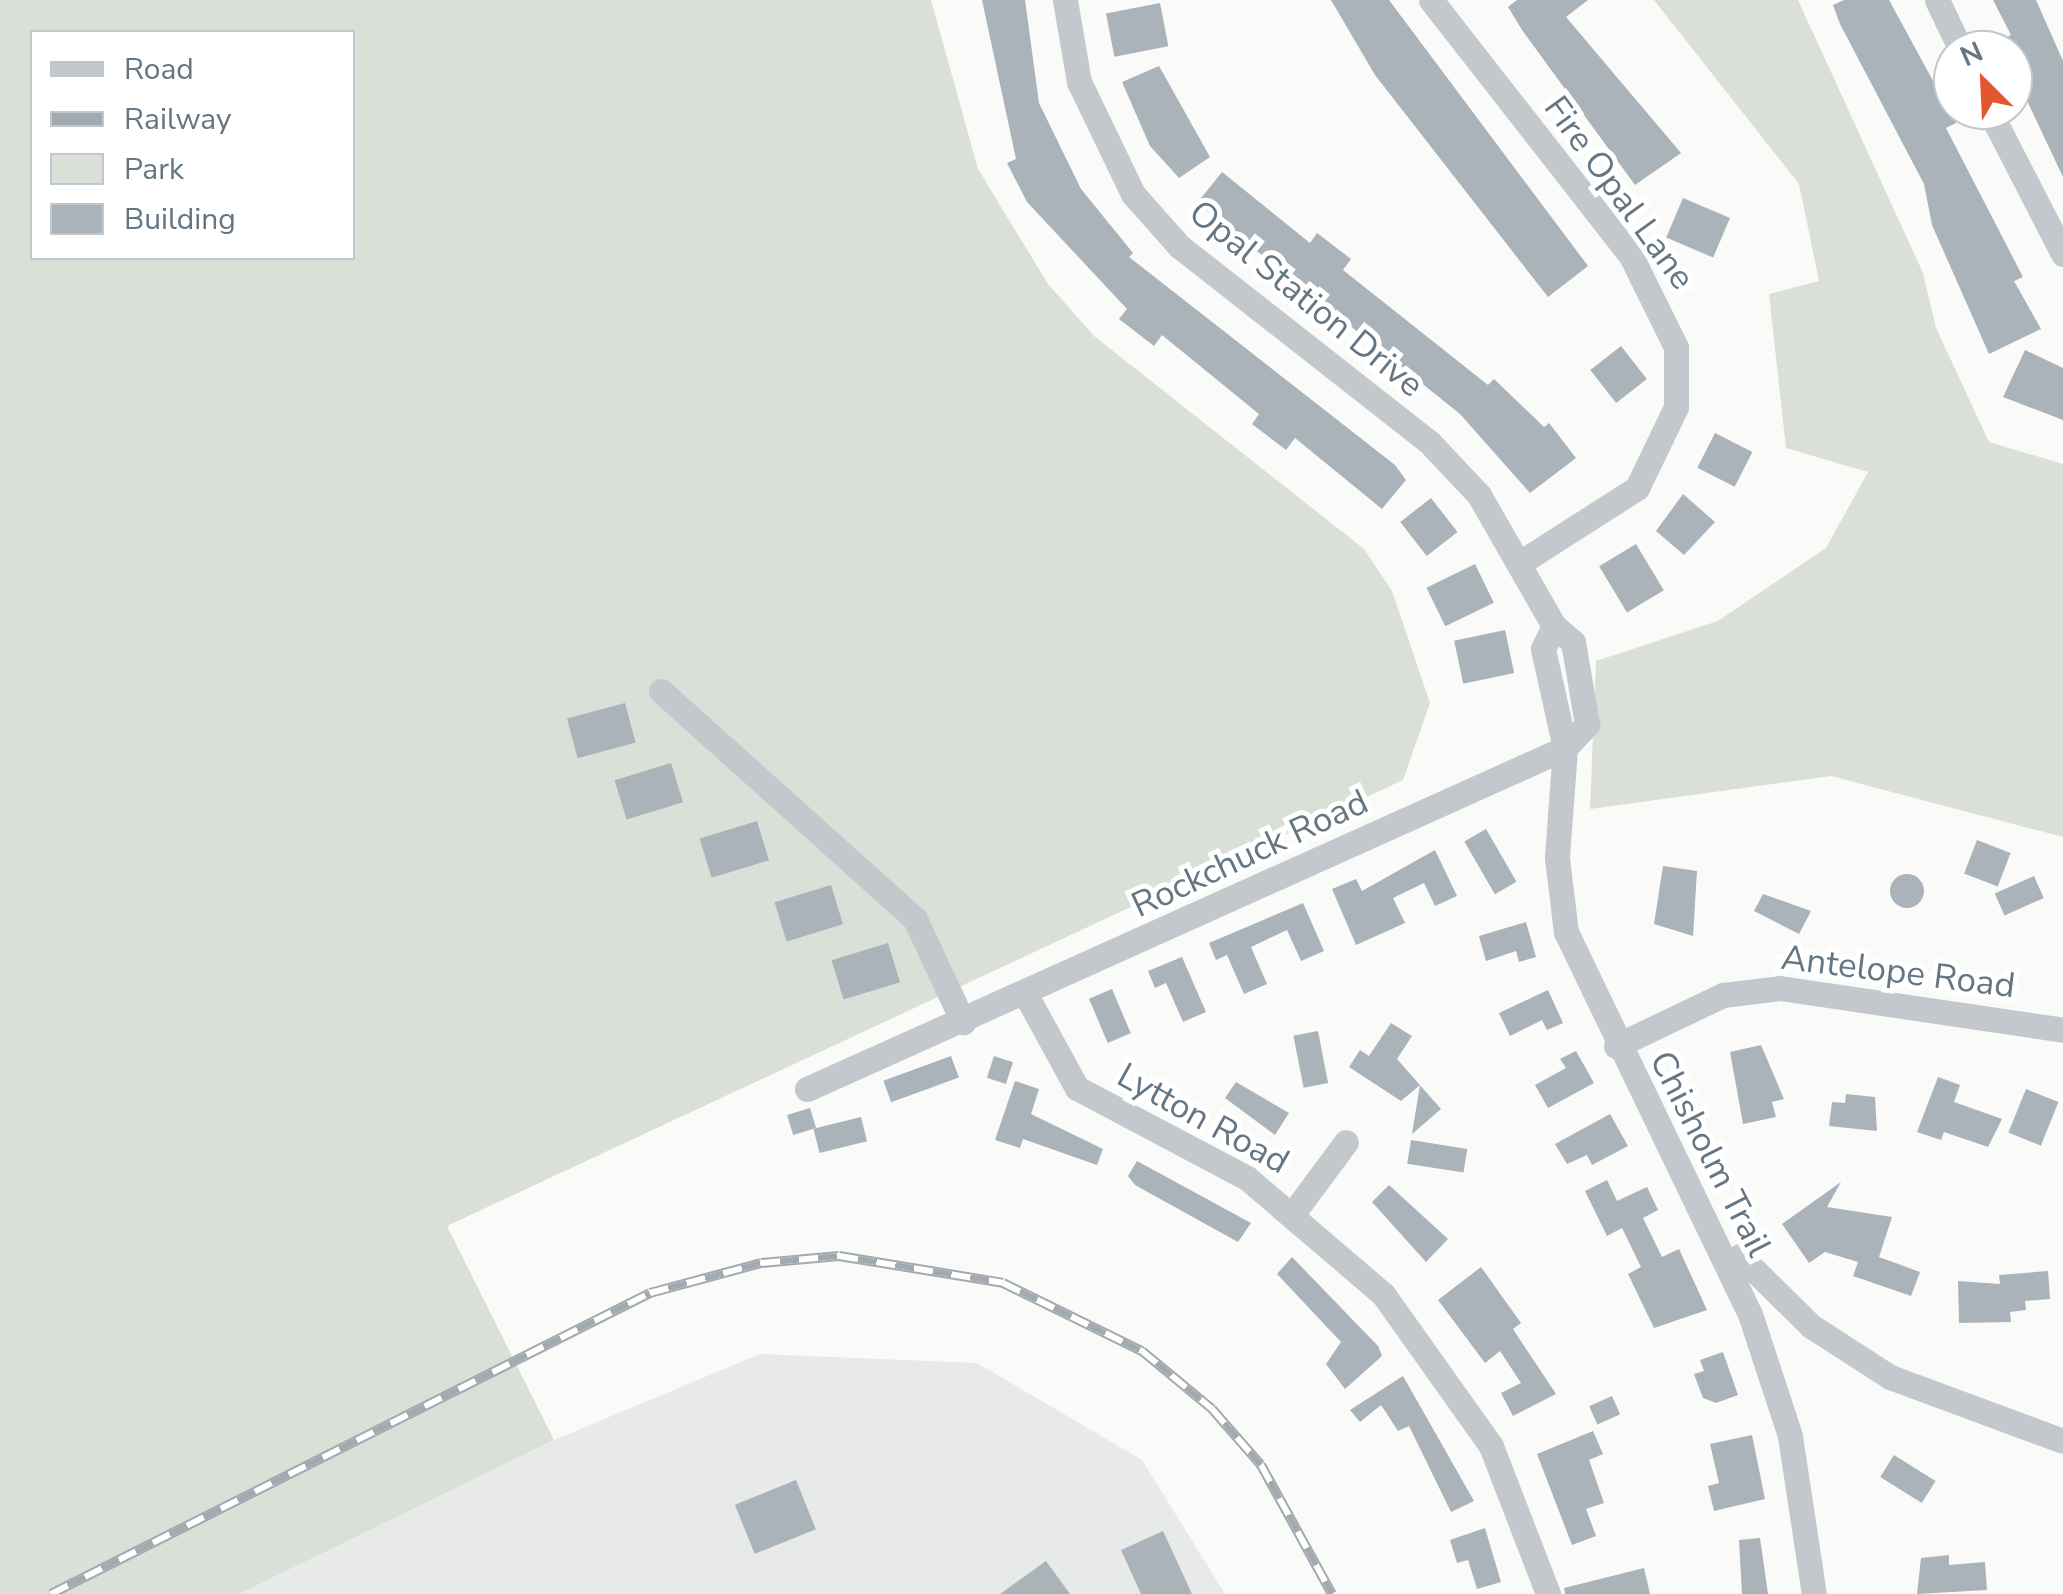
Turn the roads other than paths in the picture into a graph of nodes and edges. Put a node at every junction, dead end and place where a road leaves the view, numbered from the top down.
1 (1064, 0) edge
2 (1431, 0) edge
3 (1937, 0) edge
4 (1951, 30) edge
5 (1999, 130) edge
6 (2059, 239) edge
7 (1523, 561) junction
8 (1554, 626) junction
9 (661, 690) dead end
10 (1565, 748) junction
11 (1026, 995) junction
12 (963, 1022) junction
13 (2063, 1030) edge
14 (1616, 1046) junction
15 (807, 1089) dead end
16 (1346, 1142) dead end
17 (1294, 1212) junction
18 (1728, 1265) junction
19 (2063, 1441) edge
20 (1548, 1594) edge
21 (1814, 1594) edge

1 - 7 street, Opal Station Drive
2 - 7 street, Fire Opal Lane
3 - 4 street
5 - 6 street
7 - 8 street, Opal Station Drive
8 - 10 street
8 - 10 street, Opal Station Drive
9 - 12 street
10 - 11 street, Rockchuck Road
10 - 14 street, Chisholm Trail
11 - 12 street, Rockchuck Road
11 - 17 street, Lytton Road
12 - 15 street, Rockchuck Road
13 - 14 street, Antelope Road
14 - 18 street, Chisholm Trail
16 - 17 street
17 - 20 street, Lytton Road
18 - 19 street
18 - 21 street, Chisholm Trail

